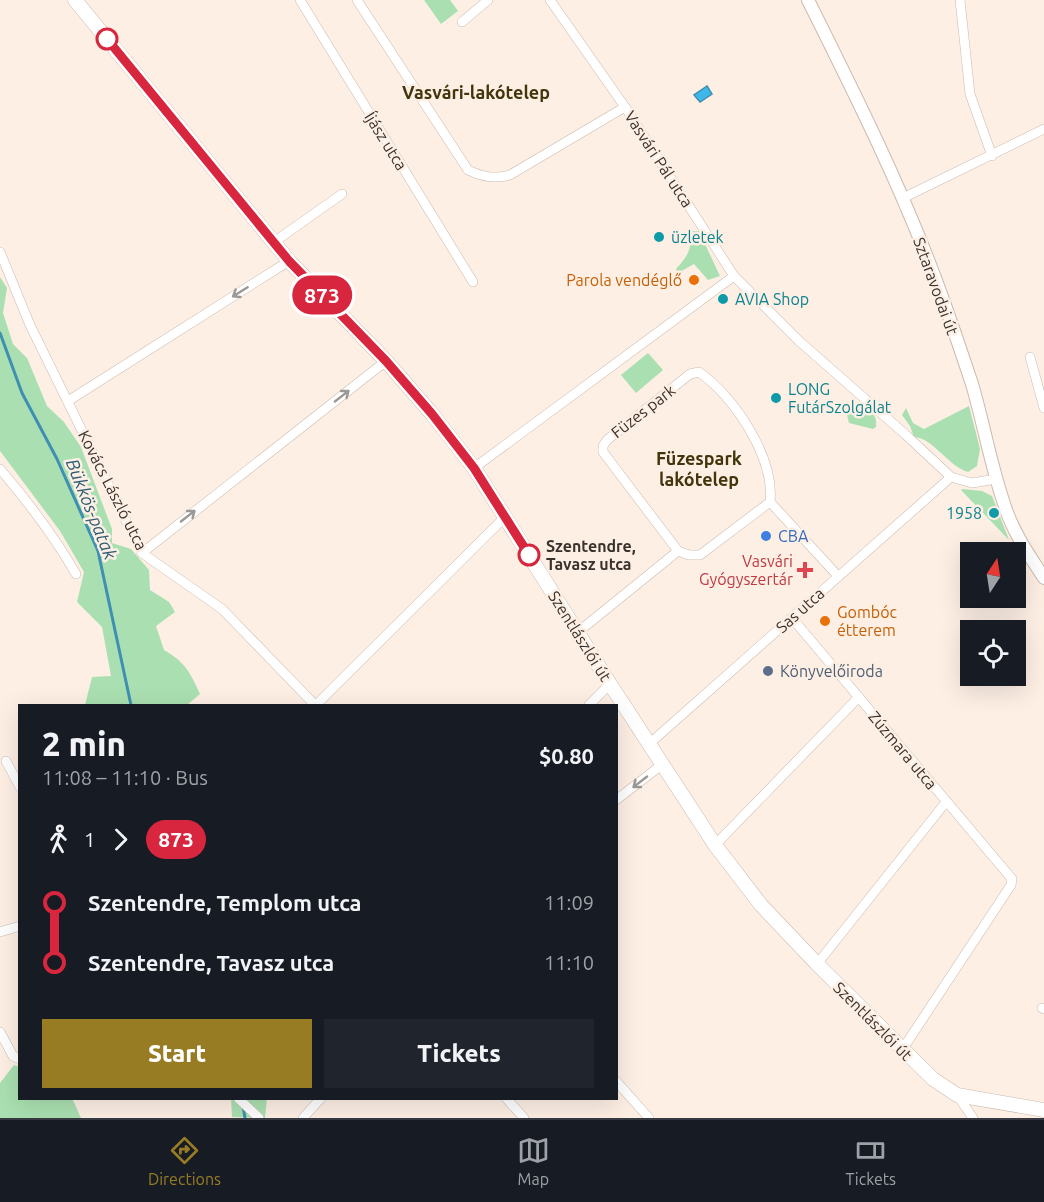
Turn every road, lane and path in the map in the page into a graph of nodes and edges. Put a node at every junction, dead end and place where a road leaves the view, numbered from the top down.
1 (75, 0) edge
2 (300, 0) edge
3 (357, 0) edge
4 (488, 0) edge
5 (550, 0) edge
6 (808, 0) edge
7 (960, 0) edge
8 (462, 22) dead end
9 (626, 108) junction
10 (1044, 129) edge
11 (992, 156) junction
12 (342, 194) dead end
13 (903, 198) junction
14 (274, 242) junction
15 (0, 252) edge
16 (289, 261) junction
17 (734, 276) junction
18 (473, 282) dead end
19 (1030, 357) dead end
20 (386, 361) junction
21 (68, 402) junction
22 (1044, 408) edge
23 (474, 468) junction
24 (0, 469) edge
25 (951, 477) junction
26 (996, 479) junction
27 (770, 502) junction
28 (505, 517) junction
29 (678, 551) junction
30 (142, 553) junction
31 (1038, 560) edge
32 (76, 574) dead end
33 (838, 576) junction
34 (1044, 578) edge
35 (792, 618) junction
36 (578, 632) junction
37 (610, 684) junction
38 (859, 698) junction
39 (315, 704) edge
40 (317, 704) edge
41 (590, 704) edge
42 (650, 744) junction
43 (6, 761) dead end
44 (663, 764) junction
45 (18, 783) edge
46 (618, 798) edge
47 (946, 802) junction
48 (715, 844) junction
49 (18, 927) edge
50 (0, 932) edge
51 (817, 964) junction
52 (0, 1032) edge
53 (902, 1050) junction
54 (18, 1058) edge
55 (618, 1083) edge
56 (957, 1095) junction
57 (240, 1100) edge
58 (319, 1100) edge
59 (508, 1100) edge
60 (1044, 1110) edge
61 (259, 1118) edge
62 (303, 1118) edge
63 (524, 1118) edge
64 (649, 1118) edge
65 (972, 1118) edge

1 - 14 main road, Szentlászlói út
2 - 18 street, Íjász utca
3 - 9 street
4 - 8 street
5 - 9 street, Vasvári Pál utca
6 - 13 street, Sztaravodai út
7 - 11 street
9 - 17 street, Vasvári Pál utca
10 - 11 street
11 - 13 street
12 - 14 street
13 - 26 street, Sztaravodai út
14 - 16 main road, Szentlászlói út
15 - 21 street, Kovács László utca
16 - 20 main road, Szentlászlói út
16 -> 21 street
17 - 23 street
17 - 25 street, Vasvári Pál utca
19 - 22 street
20 - 23 main road, Szentlászlói út
30 -> 20 street
21 - 30 street, Kovács László utca
23 - 28 main road, Szentlászlói út
24 - 32 street
25 - 26 street
25 - 33 street, Sas utca
26 - 31 street, Sztaravodai út
27 - 29 street
27 - 29 street, Füzes park
27 - 33 street
28 - 36 main road, Szentlászlói út
28 - 40 street
29 - 36 street
30 - 39 street, Kovács László utca
31 - 34 street, Sztaravodai út
33 - 35 street, Sas utca
35 - 38 street, Zúzmara utca
35 - 42 street, Sas utca
36 - 37 main road, Szentlászlói út
37 - 41 street
37 - 42 main road, Szentlászlói út
38 - 47 street, Zúzmara utca
38 - 48 street
42 - 44 main road, Szentlászlói út
43 - 45 street
44 -> 46 street
44 - 48 main road, Szentlászlói út
47 - 51 street
47 - 53 street, Zúzmara utca
48 - 51 main road, Szentlászlói út
49 - 50 street
51 - 53 main road, Szentlászlói út
52 - 54 street
53 - 56 main road, Szentlászlói út
55 - 64 street
56 - 60 main road, Szentlászlói út
56 - 65 street, Szentlászlói út
57 - 61 street
58 - 62 street
59 - 63 street

